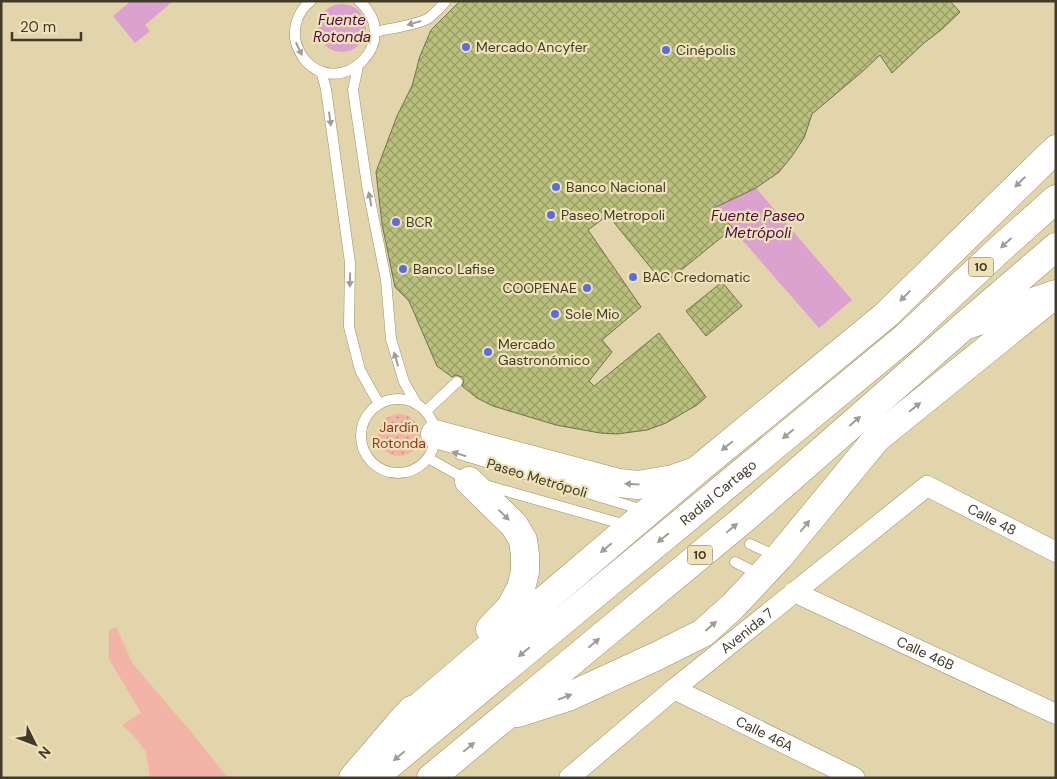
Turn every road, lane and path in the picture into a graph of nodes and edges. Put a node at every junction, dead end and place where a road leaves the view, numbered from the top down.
1 (311, 1) edge
2 (359, 1) edge
3 (446, 1) edge
4 (375, 32) junction
5 (358, 66) junction
6 (321, 71) junction
7 (1056, 148) edge
8 (1056, 199) edge
9 (1056, 247) edge
10 (1056, 294) edge
11 (964, 326) junction
12 (457, 382) dead end
13 (416, 403) junction
14 (379, 404) junction
15 (436, 442) junction
16 (696, 471) junction
17 (469, 481) junction
18 (927, 486) joint
19 (640, 509) dead end
20 (626, 525) dead end
21 (750, 544) dead end
22 (1056, 552) edge
23 (734, 562) dead end
24 (770, 567) junction
25 (794, 592) junction
26 (674, 689) junction
27 (1056, 714) edge
28 (503, 719) junction
29 (399, 724) junction
30 (354, 778) edge
31 (373, 778) edge
32 (431, 778) edge
33 (569, 778) edge
34 (855, 778) edge

1 -> 6 lane
2 - 4 lane
3 -> 4 lane
4 - 5 lane
5 - 6 lane
13 -> 5 lane
6 -> 14 lane
7 -> 16 main road
8 -> 31 main road, Radial Cartago / 10
9 - 11 main road, 10
10 - 11 main road
24 -> 10 main road
28 -> 11 main road, 10
12 - 15 lane
13 - 14 lane
13 - 15 lane
14 - 15 lane
16 -> 15 main road
15 - 17 lane, Paseo Metrópoli
19 -> 15 lane, Paseo Metrópoli
16 -> 29 main road
17 - 20 lane, Paseo Metrópoli
17 -> 29 main road
18 - 22 street, Calle 48
18 - 25 street, Avenida 7
21 - 24 lane
23 - 24 lane
28 -> 24 main road
25 - 26 street, Avenida 7
25 - 27 street, Calle 46B
26 - 33 street, Avenida 7
26 - 34 street, Calle 46A
32 -> 28 main road, 10
29 - 30 main road

